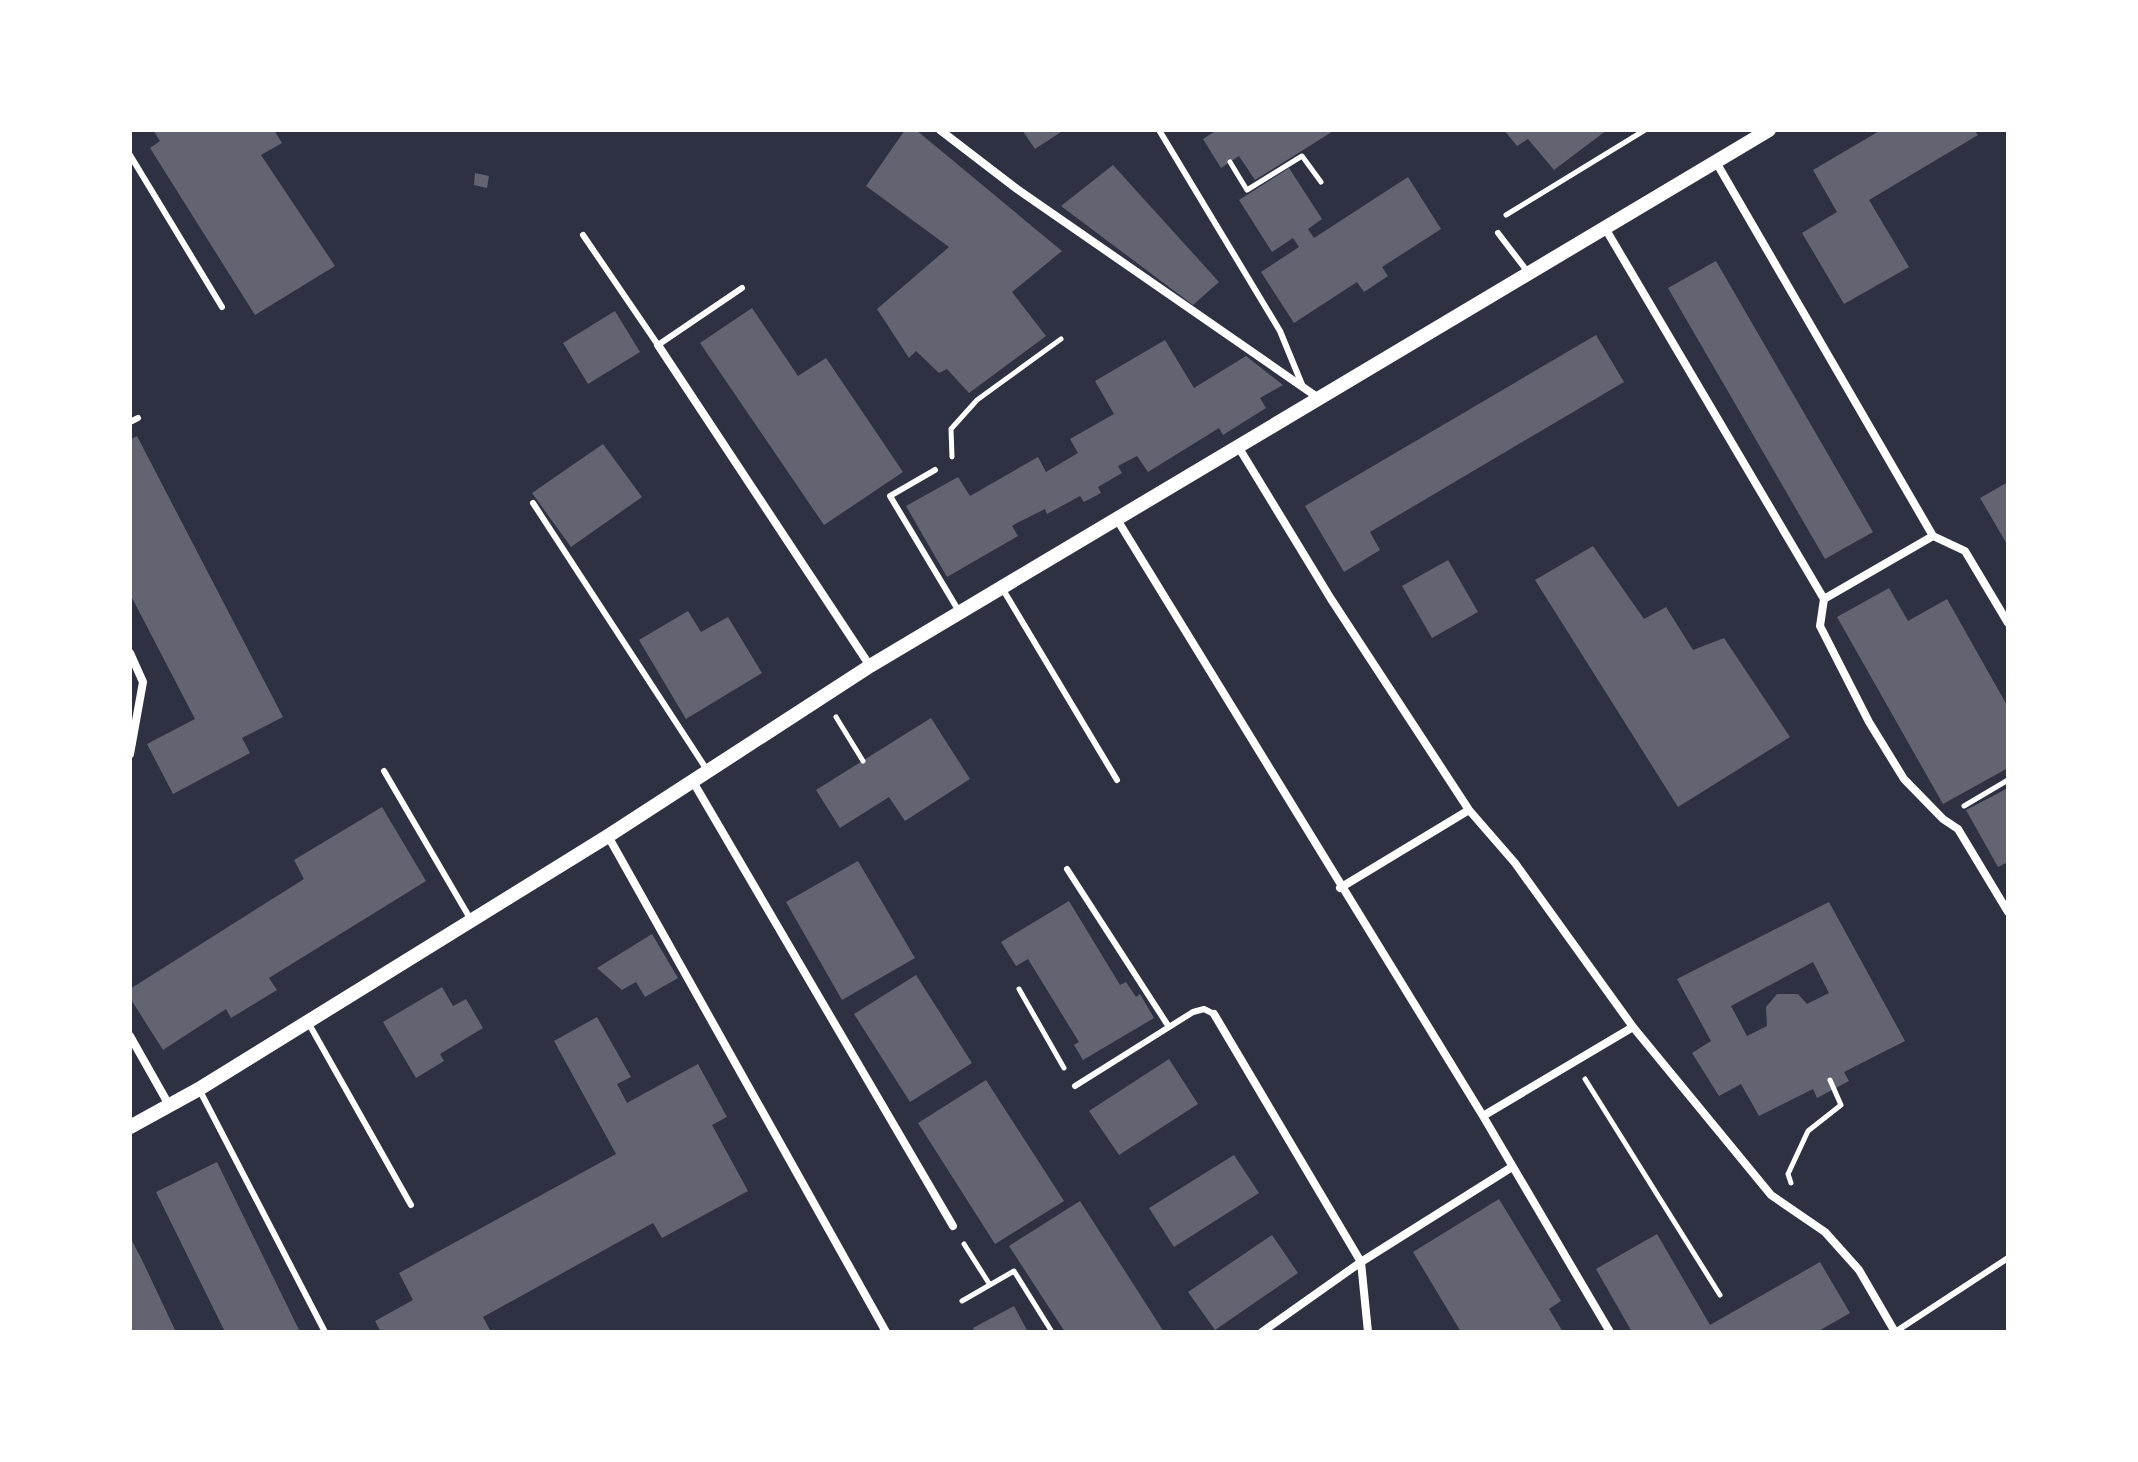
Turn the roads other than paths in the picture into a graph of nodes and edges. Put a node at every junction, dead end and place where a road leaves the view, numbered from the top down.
1 (940, 130) edge
2 (1159, 130) edge
3 (1769, 130) edge
4 (130, 155) edge
5 (1716, 162) junction
6 (1605, 228) junction
7 (1498, 233) dead end
8 (583, 235) dead end
9 (1530, 274) junction
10 (742, 288) dead end
11 (222, 307) dead end
12 (658, 345) junction
13 (1303, 387) junction
14 (1320, 399) junction
15 (138, 418) dead end
16 (130, 422) edge
17 (1239, 448) junction
18 (935, 470) dead end
19 (533, 503) dead end
20 (1118, 521) junction
21 (1933, 536) junction
22 (1002, 587) junction
23 (1824, 599) junction
24 (960, 613) junction
25 (2008, 623) edge
26 (130, 653) edge
27 (870, 666) junction
28 (130, 754) edge
29 (707, 770) junction
30 (384, 771) dead end
31 (692, 780) junction
32 (1117, 780) dead end
33 (1469, 810) junction
34 (608, 836) junction
35 (1067, 869) dead end
36 (1340, 888) junction
37 (2008, 912) edge
38 (471, 920) junction
39 (1214, 1014) joint
40 (308, 1022) junction
41 (1169, 1027) junction
42 (1633, 1027) junction
43 (130, 1036) edge
44 (1075, 1086) road end
45 (199, 1089) junction
46 (169, 1105) junction
47 (1483, 1116) junction
48 (130, 1127) edge
49 (1512, 1167) junction
50 (411, 1205) dead end
51 (953, 1226) road end
52 (2008, 1258) edge
53 (1361, 1262) junction
54 (325, 1332) edge
55 (886, 1332) edge
56 (1262, 1332) edge
57 (1368, 1332) edge
58 (1610, 1332) edge
59 (1895, 1332) edge

1 - 13 street
2 - 13 lane
3 - 5 street
4 - 11 lane
5 - 6 street
5 - 21 street
6 - 9 street
6 - 23 street
7 - 9 lane
8 - 12 lane
9 - 14 street
10 - 12 lane
12 - 27 street
13 - 14 street
14 - 17 street
15 - 16 lane
17 - 20 street
17 - 33 street
18 - 24 lane
19 - 29 lane
20 - 22 street
20 - 36 street
21 - 23 street
21 - 25 street
22 - 24 street
22 - 32 lane
23 - 37 street
24 - 27 street
26 - 28 street
27 - 29 street
29 - 31 street
30 - 38 lane
31 - 34 street
31 - 51 street
33 - 36 street
33 - 42 street
34 - 38 street
34 - 55 street
35 - 41 lane
36 - 47 street
38 - 40 street
39 - 41 lane
39 - 53 street
40 - 45 street
40 - 50 lane
41 - 44 lane
42 - 47 street
42 - 59 street
43 - 46 street
45 - 46 street
45 - 54 lane
46 - 48 street
47 - 49 street
49 - 53 street
49 - 58 street
52 - 59 lane
53 - 56 street
53 - 57 street

